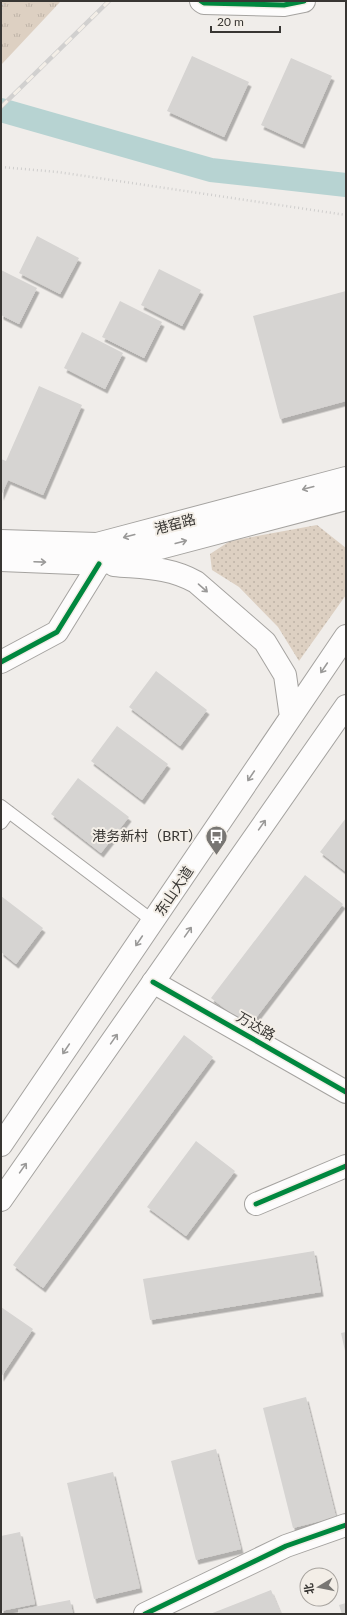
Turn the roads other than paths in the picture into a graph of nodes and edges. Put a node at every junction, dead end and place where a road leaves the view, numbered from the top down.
1 (201, 1) edge
2 (304, 1) edge
3 (346, 478) edge
4 (346, 499) edge
5 (1, 540) edge
6 (1, 560) edge
7 (99, 564) junction
8 (346, 636) edge
9 (1, 662) edge
10 (346, 706) edge
11 (291, 717) junction
12 (5, 809) edge
13 (1, 823) edge
14 (153, 921) junction
15 (153, 982) junction
16 (346, 1092) edge
17 (1, 1145) edge
18 (346, 1166) edge
19 (1, 1200) edge
20 (256, 1204) dead end
21 (346, 1525) edge
22 (145, 1614) edge

1 - 2 main road
3 -> 5 main road, 港窑路
7 -> 4 main road, 港窑路
6 -> 7 main road, 港窑路
7 - 9 main road
7 -> 11 main road
8 -> 11 main road, 东山大道
15 -> 10 main road
11 -> 14 main road, 东山大道
12 - 13 lane
12 - 14 lane
14 -> 17 main road, 东山大道
15 - 16 main road, 万达路
19 -> 15 main road
18 - 20 main road
21 - 22 main road

